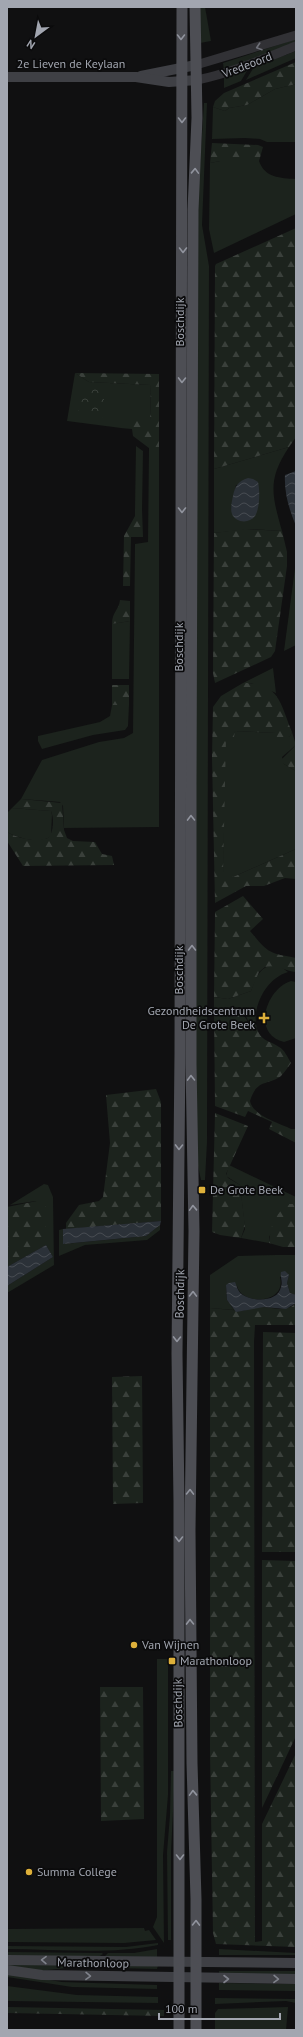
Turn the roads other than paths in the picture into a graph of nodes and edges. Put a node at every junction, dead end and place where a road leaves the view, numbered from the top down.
1 (182, 7) edge
2 (195, 7) edge
3 (296, 35) edge
4 (296, 46) edge
5 (196, 65) junction
6 (181, 68) junction
7 (7, 77) edge
8 (136, 77) junction
9 (197, 80) junction
10 (182, 81) junction
11 (7, 1960) edge
12 (179, 1962) junction
13 (196, 1962) junction
14 (296, 1963) edge
15 (7, 1970) edge
16 (179, 1978) junction
17 (196, 1978) junction
18 (296, 1979) edge
19 (179, 2030) edge
20 (196, 2030) edge

1 -> 6 main road, Boschdijk
2 - 5 main road, Boschdijk
3 -> 5 street, Vredeoord
4 - 9 street, Vredeoord
5 - 6 main road, 2e Lieven de Keylaan
5 - 9 main road, Boschdijk
6 - 8 main road, 2e Lieven de Keylaan
6 - 10 main road, Boschdijk
7 - 8 main road, 2e Lieven de Keylaan
8 - 10 main road, 2e Lieven de Keylaan
9 - 10 main road, 2e Lieven de Keylaan
13 -> 9 main road, Boschdijk
10 -> 12 main road, Boschdijk
12 -> 11 main road, Marathonloop
12 - 13 main road, Marathonloop
12 - 16 main road, Boschdijk
13 - 14 main road, Marathonloop
13 - 17 main road, Boschdijk
15 -> 16 main road, Marathonloop
16 - 17 main road, Marathonloop
16 - 19 main road, Boschdijk
17 -> 18 main road, Marathonloop
17 - 20 main road, Boschdijk

